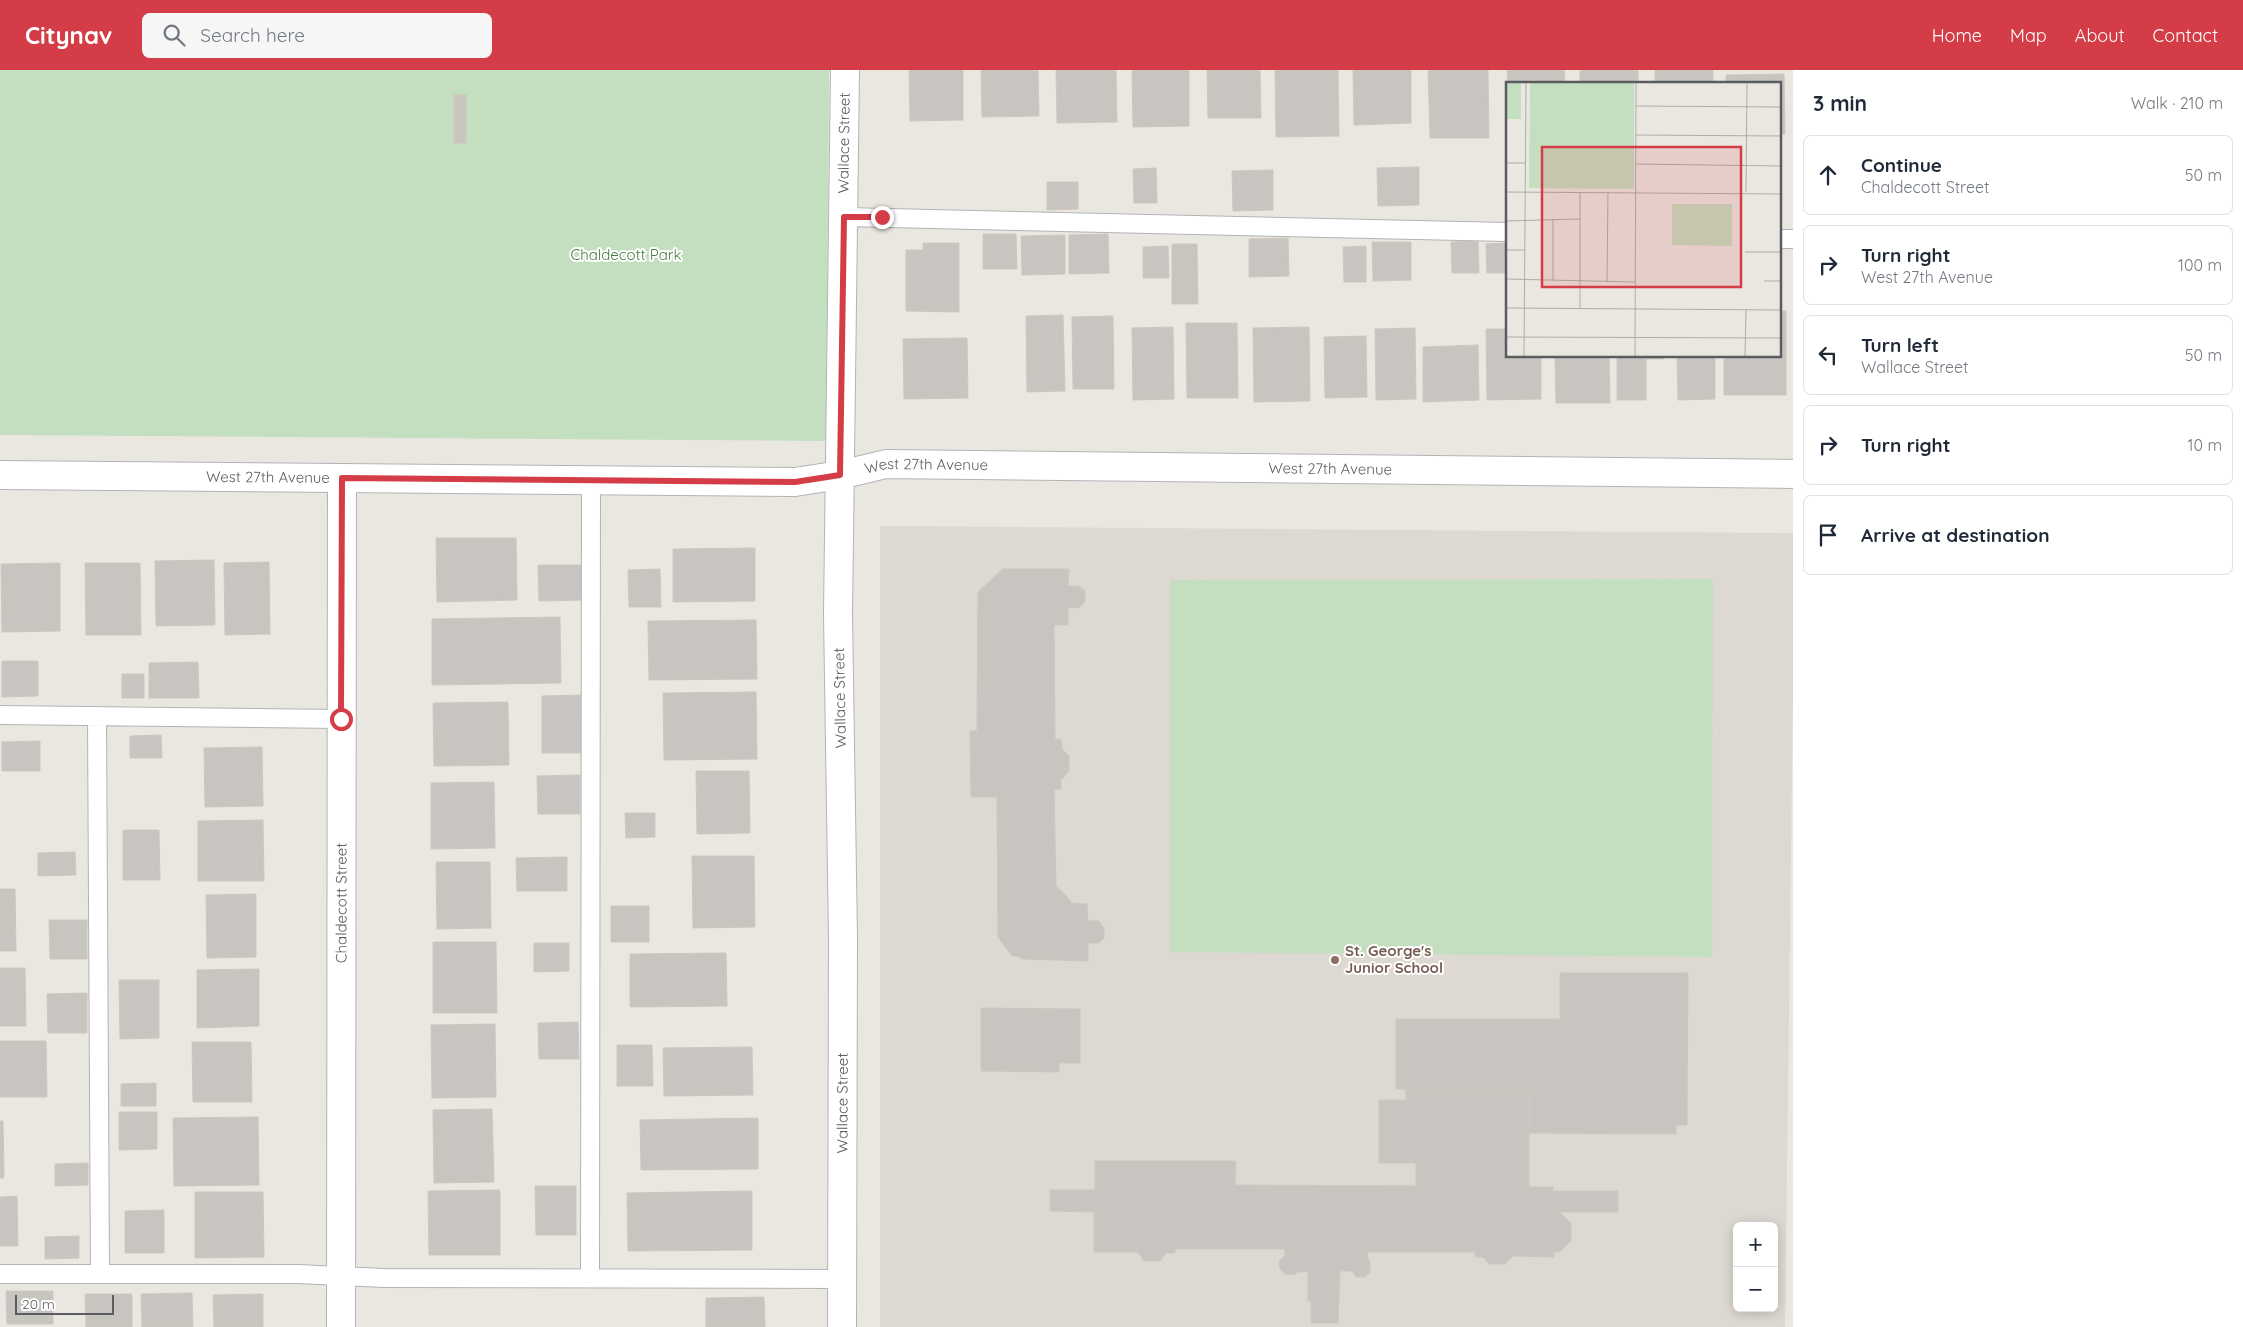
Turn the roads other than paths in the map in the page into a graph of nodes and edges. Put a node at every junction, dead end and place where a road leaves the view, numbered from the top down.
1 (846, 70) edge
2 (844, 217) junction
3 (1506, 232) edge
4 (1780, 239) edge
5 (1793, 239) edge
6 (1793, 474) edge
7 (0, 475) edge
8 (840, 475) junction
9 (342, 478) junction
10 (591, 479) junction
11 (0, 715) edge
12 (97, 716) junction
13 (341, 719) junction
14 (0, 1274) edge
15 (100, 1274) junction
16 (341, 1276) junction
17 (590, 1277) junction
18 (842, 1279) junction
19 (341, 1327) edge
20 (842, 1327) edge

1 - 2 street, Wallace Street
2 - 3 lane
2 - 8 street, Wallace Street
4 - 5 lane
6 - 8 street, West 27th Avenue
7 - 9 street, West 27th Avenue
8 - 10 street, West 27th Avenue
8 - 18 street, Wallace Street
9 - 10 street, West 27th Avenue
9 - 13 street, Chaldecott Street
10 - 17 lane
11 - 12 lane
12 - 13 lane
12 - 15 lane
13 - 16 street, Chaldecott Street
14 - 15 lane
15 - 16 lane
16 - 17 lane
16 - 19 street, Chaldecott Street
17 - 18 lane
18 - 20 street, Wallace Street

